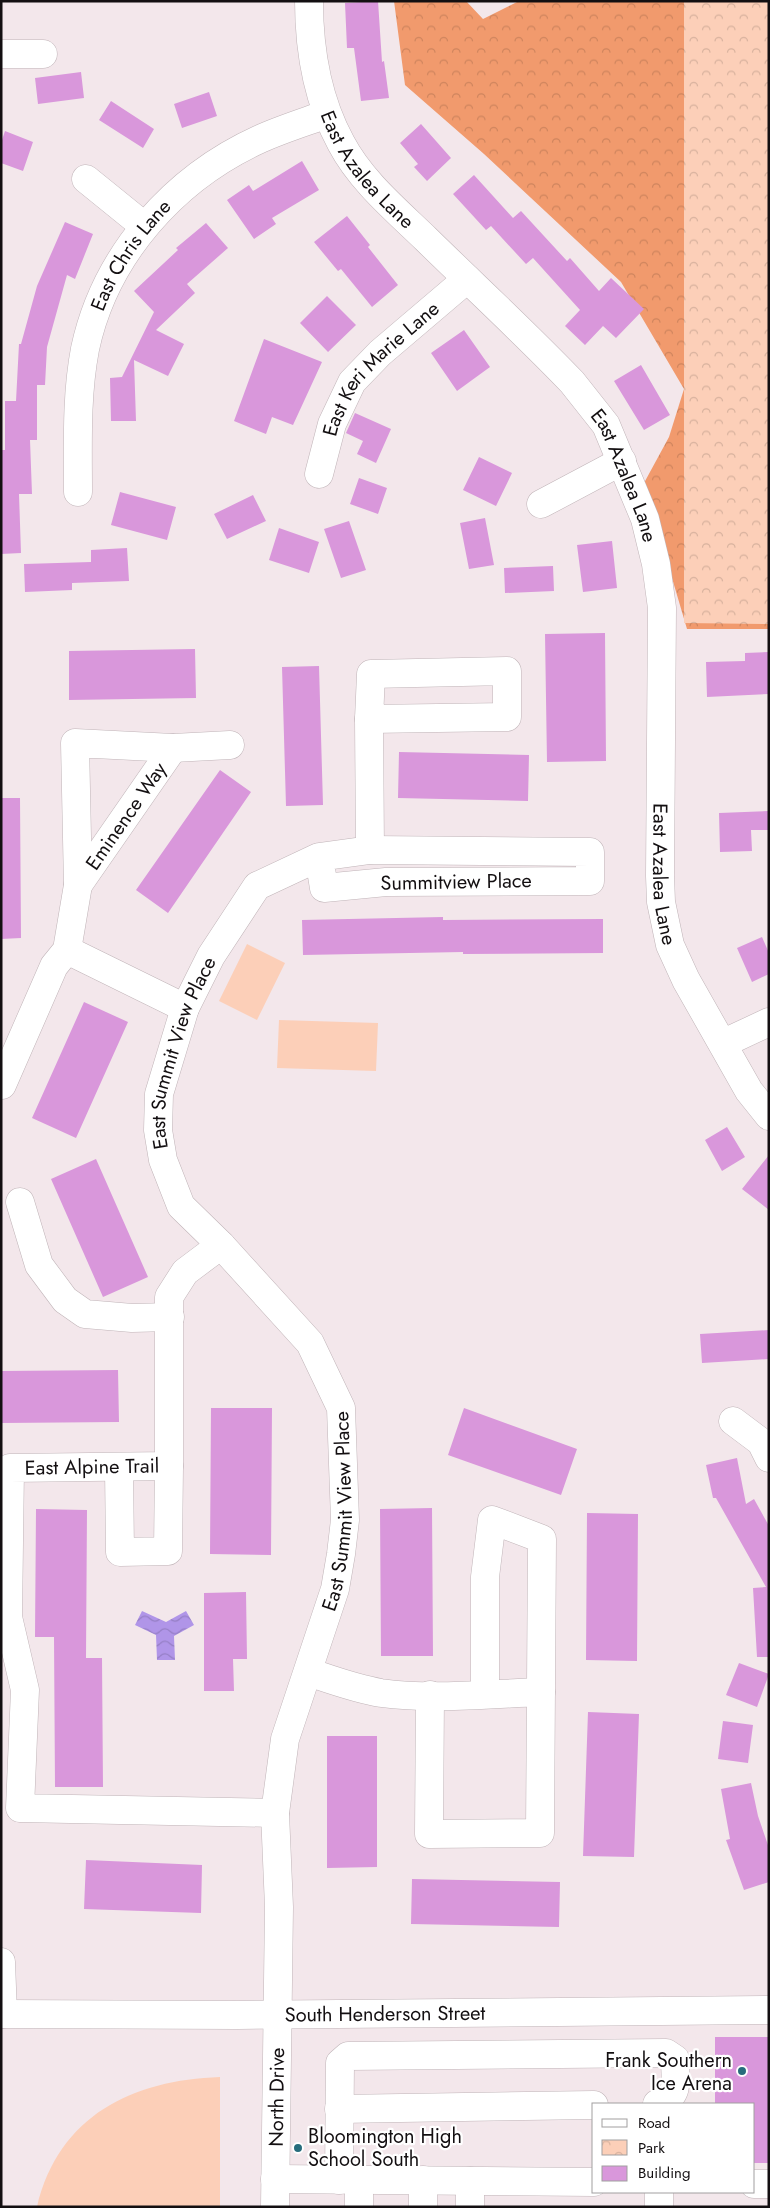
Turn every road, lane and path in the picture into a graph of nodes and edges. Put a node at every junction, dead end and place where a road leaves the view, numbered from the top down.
1 (309, 1) edge
2 (1, 54) edge
3 (43, 54) dead end
4 (327, 114) junction
5 (86, 179) dead end
6 (144, 226) junction
7 (467, 279) junction
8 (622, 461) junction
9 (320, 474) dead end
10 (78, 492) dead end
11 (541, 504) dead end
12 (369, 719) junction
13 (230, 745) dead end
14 (173, 748) junction
15 (370, 850) junction
16 (590, 852) joint
17 (318, 857) junction
18 (78, 885) junction
19 (67, 950) junction
20 (185, 1008) junction
21 (769, 1022) edge
22 (724, 1044) junction
23 (2, 1085) edge
24 (769, 1116) edge
25 (20, 1202) dead end
26 (221, 1245) junction
27 (170, 1317) junction
28 (733, 1421) dead end
29 (769, 1458) edge
30 (169, 1466) junction
31 (119, 1468) junction
32 (308, 1672) junction
33 (541, 1692) junction
34 (485, 1694) junction
35 (430, 1695) junction
36 (275, 1813) junction
37 (1, 1962) edge
38 (769, 2010) edge
39 (2, 2014) edge
40 (278, 2014) junction
41 (661, 2103) edge
42 (592, 2106) edge
43 (339, 2109) junction
44 (275, 2179) junction
45 (349, 2180) junction
46 (592, 2182) edge
47 (755, 2184) edge
48 (769, 2184) edge
49 (659, 2193) edge
50 (423, 2194) edge
51 (470, 2194) edge
52 (275, 2207) edge
53 (359, 2207) edge
54 (659, 2207) edge

1 - 4 street, East Azalea Lane
2 - 3 street
4 - 6 street, East Chris Lane
4 - 7 street, East Azalea Lane
5 - 6 street
6 - 10 street, East Chris Lane
7 - 8 street, East Azalea Lane
7 - 9 street, East Keri Marie Lane
8 - 11 street
8 - 22 street, East Azalea Lane
12 - 12 street
12 - 15 street
13 - 14 street, Eminence Way
14 - 18 street, Eminence Way
14 - 18 street, Eminence Way
15 - 16 street, East Summit View Place
15 - 17 street, East Summit View Place
16 - 17 street, Summitview Place
17 - 20 street, East Summit View Place
18 - 19 street, Eminence Way
19 - 20 street
19 - 23 street, Eminence Way
20 - 26 street, East Summit View Place
21 - 22 street
22 - 24 street, East Azalea Lane
25 - 27 street
26 - 27 street, East Alpine Trail
26 - 32 street, East Summit View Place
27 - 30 street, East Alpine Trail
28 - 29 street
30 - 31 street, East Alpine Trail
30 - 31 street
31 - 36 street, East Alpine Trail
32 - 35 street
32 - 36 street, East Summit View Place
33 - 34 street
33 - 34 street
33 - 35 street
34 - 35 street
36 - 40 street, East Summit View Place
37 - 39 street
38 - 40 street, South Henderson Street
39 - 40 street, South Henderson Street
40 - 44 street, North Drive
41 - 43 street
42 - 43 street
43 - 45 street
44 - 45 street
44 - 52 street, North Drive
45 - 50 street
45 - 53 street
46 - 51 street
47 - 48 street
49 - 54 street
50 - 51 street

